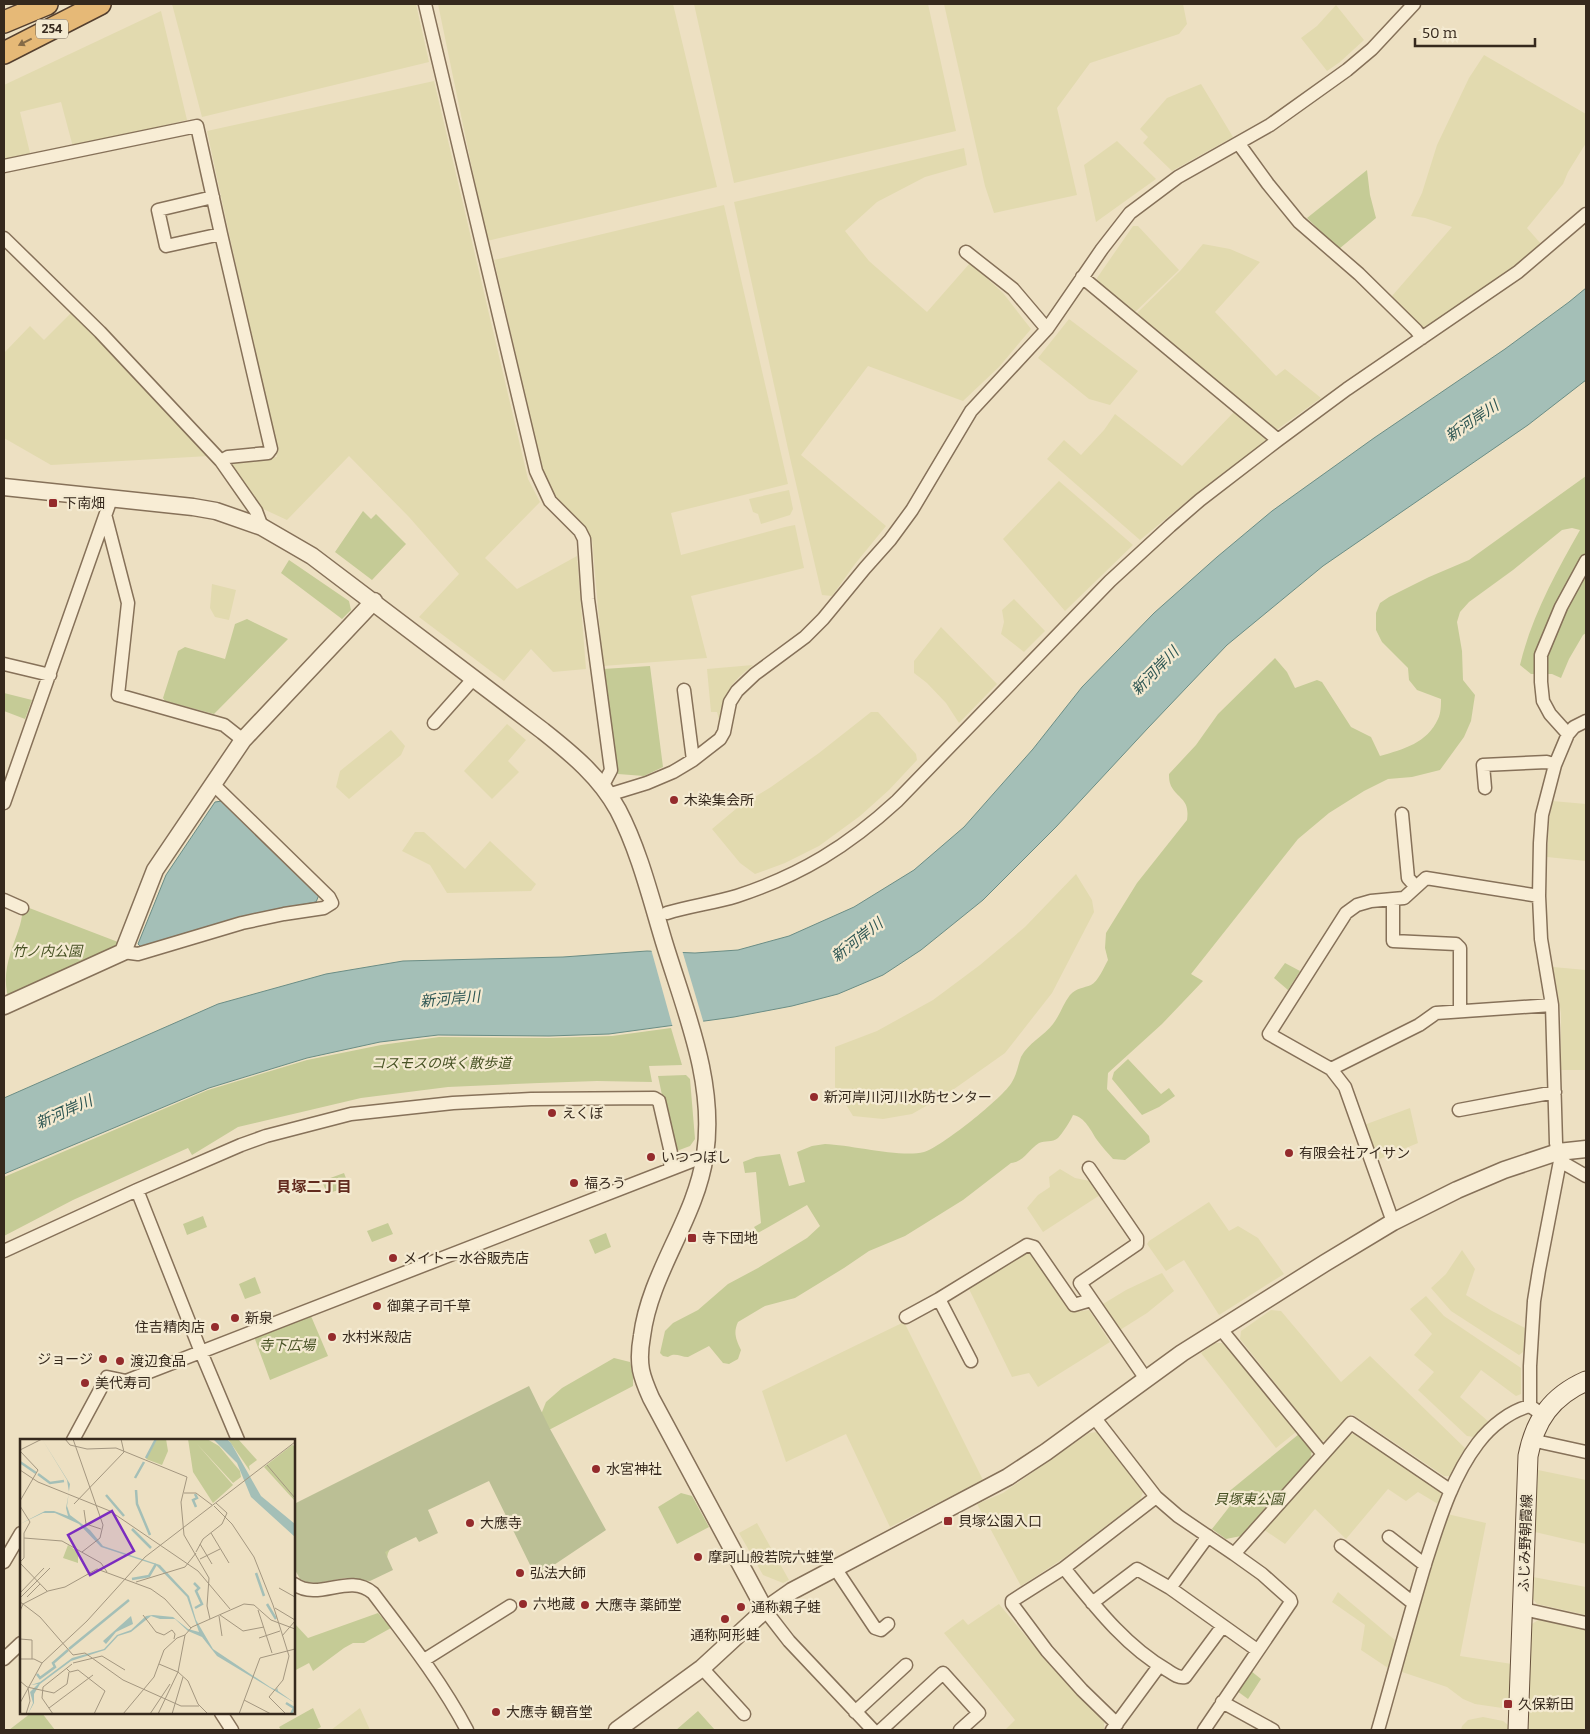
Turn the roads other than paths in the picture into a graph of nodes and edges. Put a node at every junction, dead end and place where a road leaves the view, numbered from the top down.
1 (47, 4) edge
2 (100, 4) edge
3 (425, 4) edge
4 (1414, 4) edge
5 (4, 22) edge
6 (4, 53) edge
7 (1239, 144) junction
8 (4, 166) edge
9 (213, 197) junction
10 (1586, 214) edge
11 (220, 234) junction
12 (4, 238) edge
13 (966, 252) dead end
14 (1082, 277) junction
15 (1048, 329) junction
16 (1422, 338) junction
17 (1278, 440) junction
18 (221, 461) junction
19 (4, 487) edge
20 (111, 499) junction
21 (106, 518) junction
22 (262, 527) junction
23 (1586, 561) edge
24 (374, 601) junction
25 (4, 664) edge
26 (50, 675) junction
27 (474, 678) junction
28 (684, 690) dead end
29 (1586, 720) edge
30 (434, 723) dead end
31 (1568, 734) junction
32 (243, 740) junction
33 (693, 760) junction
34 (1556, 765) junction
35 (213, 784) junction
36 (1485, 788) dead end
37 (605, 791) junction
38 (4, 803) edge
39 (1402, 814) dead end
40 (1416, 887) junction
41 (1539, 896) junction
42 (1393, 899) junction
43 (4, 900) edge
44 (22, 908) dead end
45 (662, 918) junction
46 (124, 952) junction
47 (1552, 1005) junction
48 (4, 1006) edge
49 (1460, 1010) junction
50 (1331, 1069) junction
51 (1555, 1092) junction
52 (1459, 1110) dead end
53 (1586, 1149) edge
54 (705, 1156) junction
55 (1559, 1157) junction
56 (1089, 1168) dead end
57 (670, 1169) junction
58 (1586, 1176) edge
59 (137, 1190) junction
60 (1393, 1222) junction
61 (4, 1251) edge
62 (939, 1299) junction
63 (1091, 1300) junction
64 (906, 1318) dead end
65 (1220, 1328) junction
66 (201, 1352) junction
67 (971, 1362) dead end
68 (1146, 1379) junction
69 (1586, 1381) edge
70 (1536, 1410) junction
71 (1094, 1417) junction
72 (74, 1439) edge
73 (238, 1439) edge
74 (1531, 1440) junction
75 (1586, 1452) edge
76 (1323, 1454) junction
77 (1451, 1491) junction
78 (1156, 1496) junction
79 (20, 1535) edge
80 (1208, 1536) junction
81 (1389, 1537) dead end
82 (1341, 1546) dead end
83 (1234, 1554) junction
84 (4, 1562) edge
85 (1425, 1565) junction
86 (835, 1568) junction
87 (1064, 1568) junction
88 (295, 1585) edge
89 (1170, 1588) junction
90 (1092, 1603) junction
91 (1413, 1603) junction
92 (510, 1606) dead end
93 (1523, 1609) junction
94 (765, 1610) junction
95 (1586, 1623) edge
96 (888, 1624) dead end
97 (1222, 1626) junction
98 (20, 1644) edge
99 (1257, 1650) junction
100 (4, 1660) edge
101 (424, 1660) junction
102 (906, 1665) dead end
103 (1159, 1666) junction
104 (702, 1668) junction
105 (1222, 1702) junction
106 (855, 1712) junction
107 (223, 1714) edge
108 (744, 1714) dead end
109 (1115, 1727) edge
110 (232, 1730) edge
111 (467, 1730) edge
112 (617, 1730) edge
113 (873, 1730) edge
114 (880, 1730) edge
115 (960, 1730) edge
116 (1204, 1730) edge
117 (1273, 1730) edge
118 (1378, 1730) edge
119 (1518, 1730) edge

1 - 5 highway, 254
2 -> 6 highway, 254
3 - 37 street
4 - 7 street
7 - 14 street
7 - 16 street
8 - 9 street
9 - 11 street
9 - 11 street
10 - 16 street
11 - 18 street
12 - 18 street
13 - 15 street
14 - 15 street
14 - 17 street
15 - 33 street
16 - 17 street
17 - 45 street
18 - 22 street
19 - 20 street
20 - 21 street
20 - 22 street
21 - 26 street
21 - 32 street
22 - 24 street
23 - 31 street
24 - 27 street
24 - 32 street
25 - 26 street
26 - 38 street
27 - 30 street
27 - 37 street
28 - 33 street
29 - 31 street
31 - 34 street
32 - 35 street
33 - 37 street
34 - 36 street
34 - 41 street
35 - 46 street
35 - 46 street
37 - 45 street
39 - 40 street
40 - 41 street
40 - 42 street
41 - 47 street
42 - 49 street
42 - 50 street
43 - 44 street
45 - 54 street
46 - 48 street
47 - 49 street
47 - 51 street
49 - 50 street
50 - 60 street
51 - 52 street
51 - 55 street
53 - 55 street
54 - 57 street
54 - 94 street
55 - 58 street
55 - 60 street
55 - 70 street
56 - 63 street
57 - 59 street
57 - 66 street
59 - 61 street
59 - 66 street
60 - 65 street
62 - 63 street
62 - 64 street
62 - 67 street
63 - 68 street
65 - 68 street
65 - 76 street
66 - 72 street
66 - 73 street
68 - 71 street
69 - 70 main road, ふじみ野朝霞線
70 - 74 main road, ふじみ野朝霞線
70 - 77 street
71 - 78 street
71 - 86 street
74 - 75 street
74 - 93 main road, ふじみ野朝霞線
76 - 77 street
76 - 83 street
77 - 85 street
78 - 80 street
78 - 87 street
79 - 84 street
80 - 83 street
80 - 89 street
81 - 85 street
82 - 91 street
83 - 99 street
85 - 91 street
86 - 94 street
86 - 96 street
87 - 90 street
87 - 109 street
88 - 101 street
89 - 90 street
89 - 97 street
90 - 103 street
91 - 118 street
92 - 101 street
93 - 95 street
93 - 119 main road, ふじみ野朝霞線
94 - 104 street
94 - 106 street
97 - 99 street
97 - 103 street
98 - 100 street
99 - 105 street
101 - 111 street
102 - 106 street
103 - 109 street
104 - 108 street
104 - 112 street
105 - 116 street
105 - 117 street
106 - 113 street
107 - 110 street
114 - 115 street

